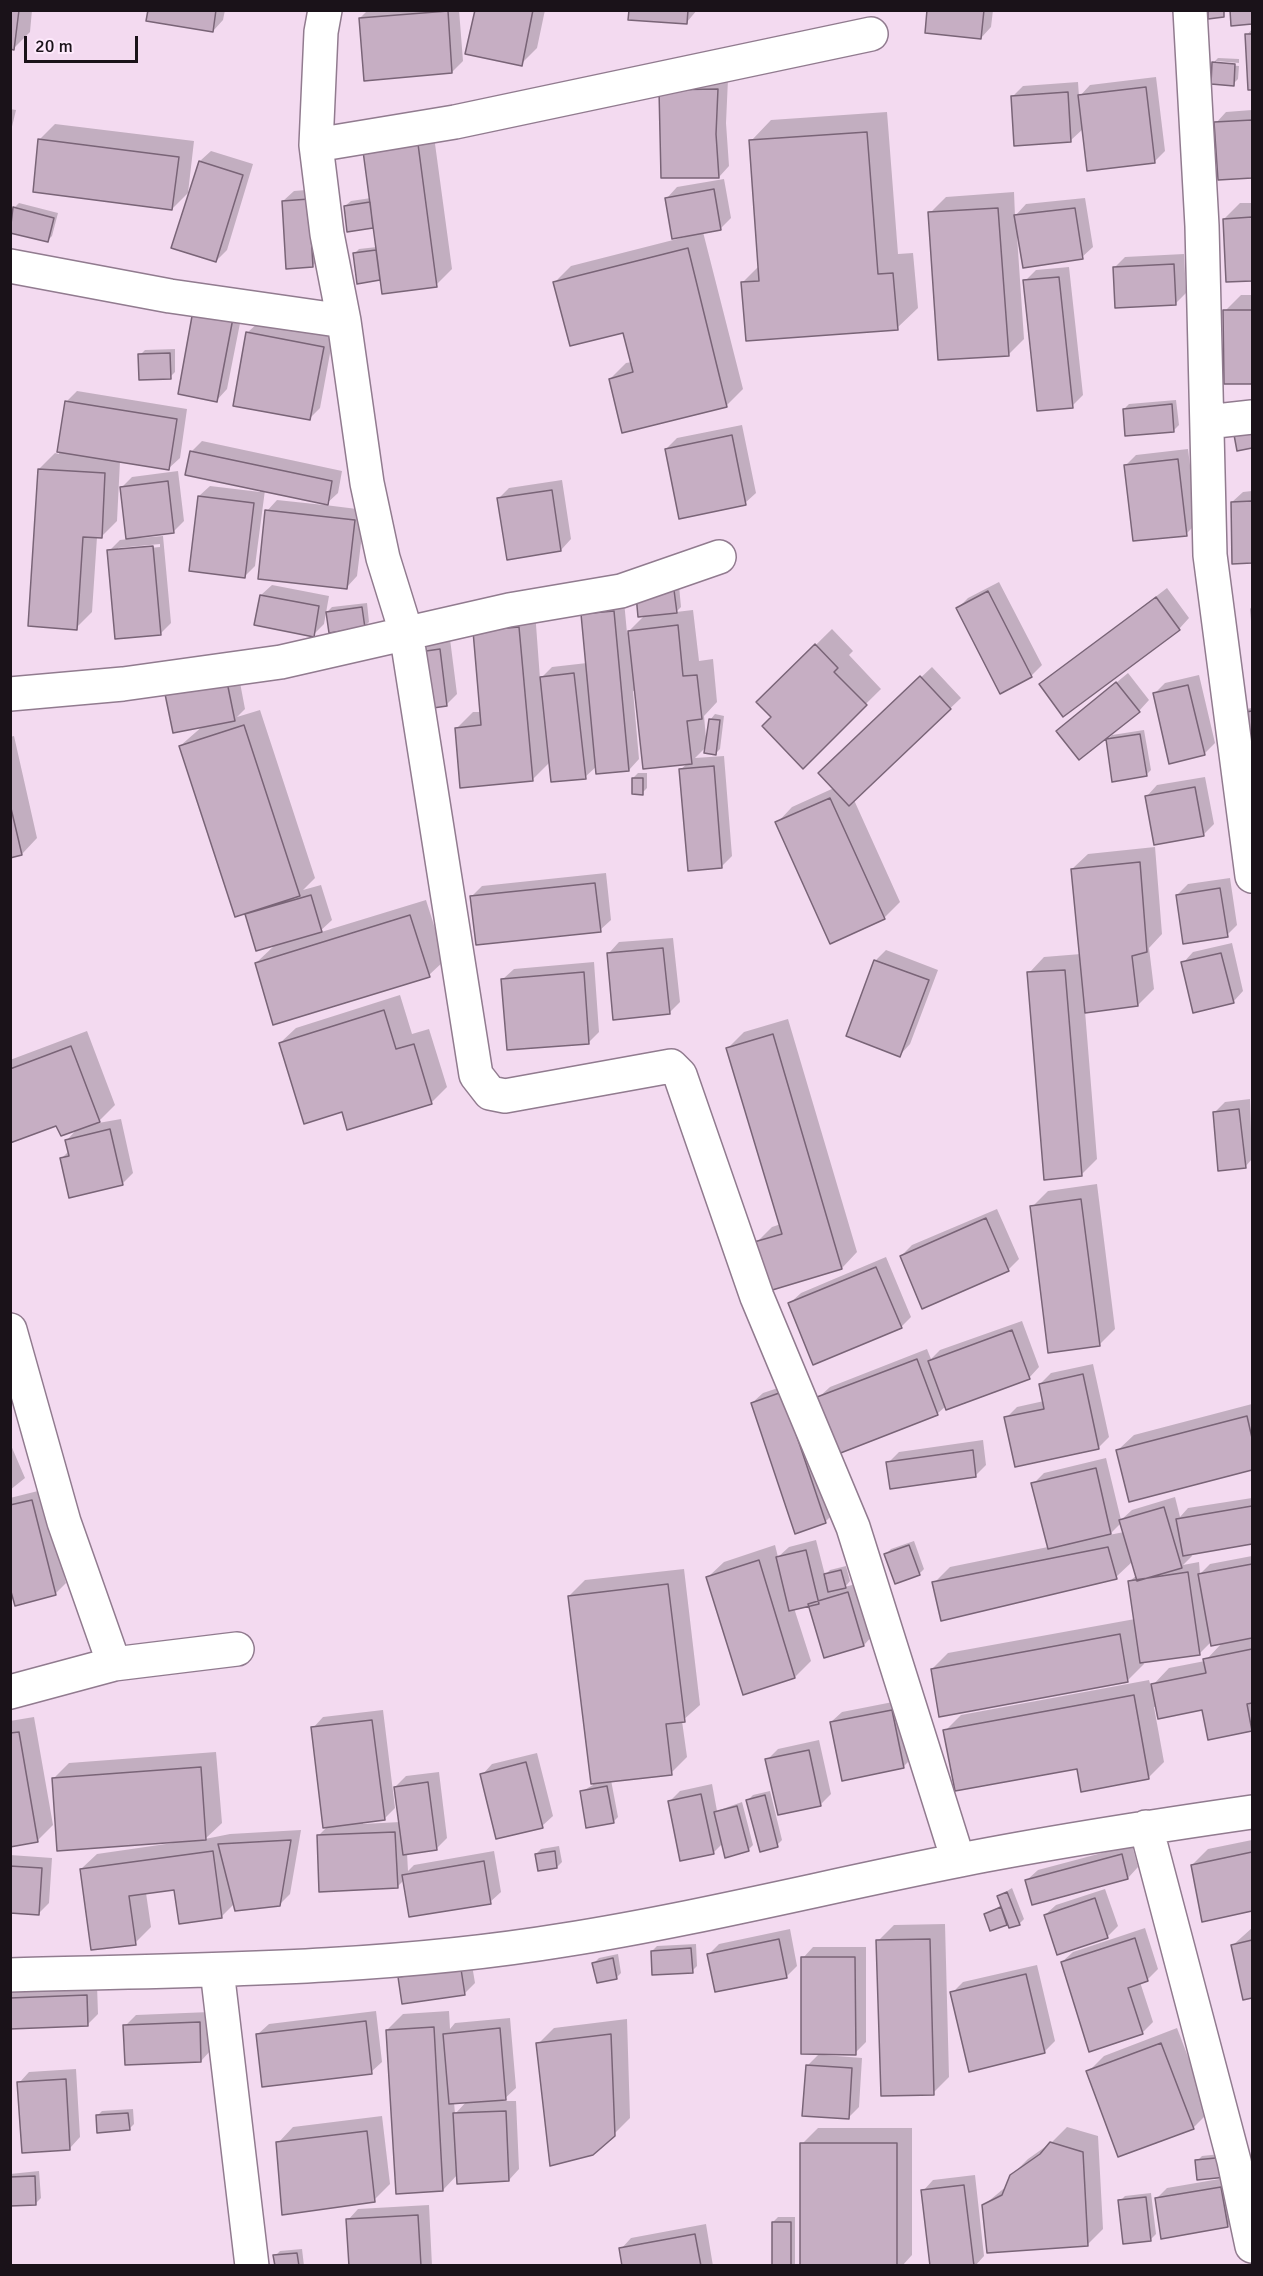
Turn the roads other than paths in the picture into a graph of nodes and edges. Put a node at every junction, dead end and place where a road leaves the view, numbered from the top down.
1 (325, 10) edge
2 (1190, 10) edge
3 (871, 34) dead end
4 (316, 145) junction
5 (10, 266) edge
6 (344, 321) junction
7 (1252, 417) edge
8 (1207, 422) junction
9 (719, 557) dead end
10 (406, 632) junction
11 (10, 694) edge
12 (1252, 876) edge
13 (10, 1330) edge
14 (237, 1649) dead end
15 (114, 1665) junction
16 (10, 1692) edge
17 (1252, 1812) edge
18 (1146, 1827) junction
19 (958, 1860) junction
20 (218, 1970) junction
21 (10, 1975) edge
22 (1252, 2246) edge
23 (252, 2265) edge

1 - 4 street
2 - 8 street
3 - 4 street
4 - 6 street
5 - 6 street
6 - 10 street
7 - 8 street
8 - 12 street
9 - 10 street
10 - 11 street
10 - 19 street
13 - 15 street
14 - 15 street
15 - 16 street
17 - 18 street
18 - 19 street
18 - 22 street
19 - 20 street
20 - 21 street
20 - 23 street

